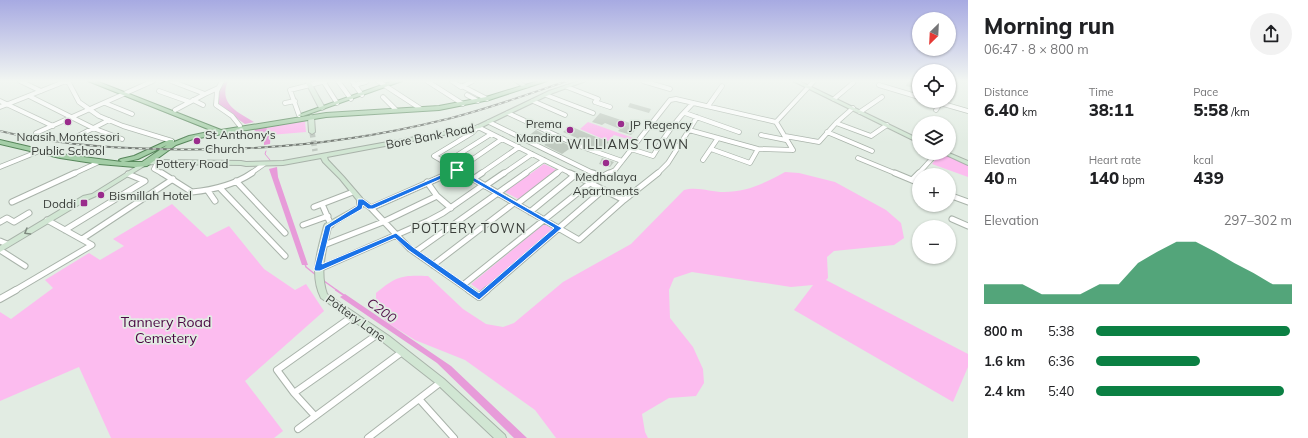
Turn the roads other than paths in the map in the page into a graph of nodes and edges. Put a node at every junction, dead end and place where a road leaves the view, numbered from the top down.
1 (1, 101) edge
2 (15, 101) edge
3 (40, 101) edge
4 (80, 101) edge
5 (108, 101) edge
6 (146, 101) edge
7 (150, 101) edge
8 (191, 101) edge
9 (192, 101) edge
10 (216, 101) edge
11 (292, 101) edge
12 (294, 101) edge
13 (318, 101) edge
14 (341, 101) edge
15 (387, 101) edge
16 (410, 101) edge
17 (459, 101) edge
18 (476, 101) edge
19 (532, 101) edge
20 (534, 101) edge
21 (563, 101) edge
22 (596, 101) edge
23 (669, 101) edge
24 (686, 101) edge
25 (711, 101) edge
26 (795, 101) edge
27 (839, 101) edge
28 (875, 101) edge
29 (105, 103) junction
30 (285, 103) dead end
31 (337, 103) joint
32 (693, 103) junction
33 (8, 104) junction
34 (463, 104) junction
35 (203, 105) dead end
36 (708, 106) junction
37 (0, 107) edge
38 (610, 107) dead end
39 (956, 107) edge
40 (322, 108) junction
41 (853, 108) junction
42 (421, 109) junction
43 (90, 110) junction
44 (175, 110) junction
45 (396, 110) junction
46 (968, 111) edge
47 (860, 112) junction
48 (508, 113) junction
49 (593, 113) dead end
50 (685, 113) junction
51 (132, 114) dead end
52 (299, 115) junction
53 (326, 115) junction
54 (565, 115) dead end
55 (311, 117) junction
56 (697, 117) junction
57 (72, 118) junction
58 (109, 120) junction
59 (489, 122) junction
60 (776, 122) junction
61 (836, 123) junction
62 (887, 125) junction
63 (53, 126) junction
64 (240, 126) junction
65 (254, 126) junction
66 (478, 127) junction
67 (93, 128) junction
68 (231, 128) junction
69 (689, 130) junction
70 (217, 131) junction
71 (312, 132) tunnel mouth
72 (739, 132) dead end
73 (827, 132) junction
74 (36, 133) dead end
75 (491, 134) junction
76 (761, 135) dead end
77 (78, 136) dead end
78 (718, 138) junction
79 (786, 138) junction
80 (912, 138) edge
81 (122, 139) dead end
82 (502, 139) junction
83 (172, 141) junction
84 (661, 141) junction
85 (2, 144) edge
86 (678, 146) junction
87 (519, 147) junction
88 (631, 149) junction
89 (758, 149) junction
90 (711, 150) junction
91 (872, 151) dead end
92 (37, 152) junction
93 (338, 153) joint
94 (532, 154) junction
95 (324, 156) junction
96 (858, 158) dead end
97 (956, 158) edge
98 (544, 160) junction
99 (703, 160) dead end
100 (930, 160) edge
101 (622, 161) junction
102 (101, 162) junction
103 (445, 163) junction
104 (968, 163) edge
105 (144, 164) junction
106 (246, 164) junction
107 (268, 164) junction
108 (135, 165) junction
109 (156, 165) junction
110 (0, 167) edge
111 (923, 168) edge
112 (562, 169) junction
113 (457, 170) junction
114 (128, 174) junction
115 (575, 175) junction
116 (602, 177) junction
117 (173, 179) junction
118 (473, 179) junction
119 (912, 180) edge
120 (236, 181) junction
121 (426, 182) junction
122 (590, 183) junction
123 (484, 186) junction
124 (220, 188) junction
125 (603, 190) junction
126 (208, 191) junction
127 (353, 192) junction
128 (497, 193) junction
129 (437, 196) junction
130 (85, 198) junction
131 (956, 198) edge
132 (360, 200) junction
133 (624, 200) junction
134 (214, 201) dead end
135 (12, 202) dead end
136 (968, 202) edge
137 (322, 204) junction
138 (516, 204) junction
139 (314, 207) dead end
140 (371, 208) junction
141 (451, 208) junction
142 (530, 212) junction
143 (29, 213) dead end
144 (328, 216) junction
145 (952, 219) dead end
146 (47, 220) junction
147 (544, 220) junction
148 (0, 222) edge
149 (383, 222) junction
150 (303, 224) dead end
151 (331, 225) junction
152 (968, 226) edge
153 (558, 228) junction
154 (65, 230) junction
155 (285, 233) dead end
156 (396, 235) junction
157 (82, 239) junction
158 (0, 240) edge
159 (7, 244) junction
160 (324, 245) junction
161 (0, 250) edge
162 (415, 252) junction
163 (285, 256) dead end
164 (433, 265) junction
165 (25, 266) dead end
166 (318, 269) junction
167 (463, 285) junction
168 (0, 299) edge
169 (352, 316) junction
170 (378, 334) junction
171 (402, 352) junction
172 (441, 382) junction
173 (294, 393) junction
174 (419, 399) junction
175 (315, 416) junction
176 (298, 429) dead end
177 (372, 437) edge
178 (454, 438) edge
179 (501, 438) edge

1 - 33 street
2 - 33 street
3 - 57 street
4 - 43 street
5 - 29 street
6 - 70 main road
7 - 44 main road
8 - 44 street
9 - 35 street
10 - 64 street
11 - 30 street
12 - 52 street
13 - 40 street
14 - 31 main road
15 - 45 street
16 - 42 street
17 - 34 street
18 - 34 main road
19 - 48 street, Bore Bank Road
20 - 54 street
21 - 49 street
22 - 38 street
23 - 88 street
24 - 32 street
25 - 36 street
26 - 60 street
27 - 41 street
28 - 47 street
29 - 43 street
29 - 51 street
31 - 40 main road
32 - 36 street
32 - 50 street
33 - 37 street
33 - 63 street
34 - 42 main road
36 - 60 street
39 - 46 street
40 - 52 main road
40 - 53 main road
41 - 47 street
41 - 61 street
42 - 45 main road
43 - 57 street
43 - 58 street
44 - 68 main road
45 - 53 main road
47 - 62 street
48 - 59 street, Bore Bank Road
48 - 101 street
50 - 56 street
50 - 84 street
52 - 65 main road
53 - 55 main road
55 - 65 main road
55 - 71 street
56 - 69 street
56 - 72 street
57 - 63 street
57 - 67 street
58 - 67 street
58 - 83 street
59 - 66 street, Bore Bank Road
59 - 116 street
60 - 79 street
61 - 62 street
61 - 73 street
62 - 80 street
63 - 74 street
64 - 65 main road
64 - 68 main road
65 - 70 main road
66 - 75 street
66 - 93 street, Bore Bank Road
66 - 103 street
67 - 77 street
67 - 81 street
68 - 70 main road
69 - 78 street
69 - 86 street
70 - 83 main road
70 - 105 main road
73 - 79 street
73 - 91 street
75 - 82 street
75 - 103 street
76 - 79 street
78 - 89 street
78 - 90 street
79 - 89 street
82 - 87 street
82 - 113 street
83 - 102 main road
83 - 108 main road
84 - 86 street
84 - 88 street
85 - 92 main road
86 - 133 street
87 - 94 street
87 - 118 street
88 - 101 street
89 - 90 street
90 - 99 street
92 - 102 main road
92 - 110 street
93 - 95 street, Pottery Road
94 - 98 street
94 - 123 street
95 - 107 street, Pottery Road
95 - 127 street
96 - 119 street
97 - 104 street
98 - 112 street
98 - 128 street
100 - 111 street
101 - 116 street
102 - 108 main road
102 - 135 street
103 - 113 street
105 - 106 street, Pottery Road
105 - 108 main road
105 - 109 street, Pottery Road
105 - 114 street
106 - 107 street, Pottery Road
106 - 109 street, Pottery Road
107 - 120 street
108 - 130 street
109 - 117 street
112 - 115 street
112 - 138 street
113 - 118 street
113 - 121 street
114 - 130 street
114 - 154 street
115 - 122 street
115 - 142 street
116 - 122 street
117 - 126 street
117 - 157 street
118 - 123 street
120 - 124 street
120 - 155 street
121 - 129 street
121 - 140 street
122 - 125 street
122 - 147 street
123 - 128 street
123 - 141 street
124 - 126 street
124 - 163 street
125 - 133 street
125 - 153 street
126 - 134 street
127 - 132 street
127 - 137 street
128 - 138 street
128 - 162 street
129 - 141 street
129 - 149 street
130 - 146 street
131 - 136 street
132 - 140 street
132 - 151 street
133 - 153 street
137 - 139 street
137 - 144 street
138 - 142 street
138 - 164 street
140 - 149 street
141 - 156 street
142 - 147 street
143 - 148 street
144 - 150 street
144 - 151 street
145 - 152 street
146 - 154 street
146 -> 159 street
147 - 153 street
147 - 167 street
149 - 156 street
149 - 160 street
151 - 160 street, Pottery Lane
153 - 167 street
154 - 157 street
156 - 162 street
156 - 166 street
157 - 168 street
158 - 159 street
159 - 161 street
160 - 166 street, Pottery Lane
161 - 165 street
162 - 164 street
164 - 167 street
166 - 169 street, Pottery Lane
169 - 170 street, Pottery Lane
169 - 173 street
170 - 171 street, Pottery Lane
170 - 173 street
171 - 172 street, Pottery Lane
171 - 175 street
172 - 174 street
172 - 179 street, Pottery Lane
173 - 175 street
174 - 177 street
174 - 178 street
175 - 176 street

